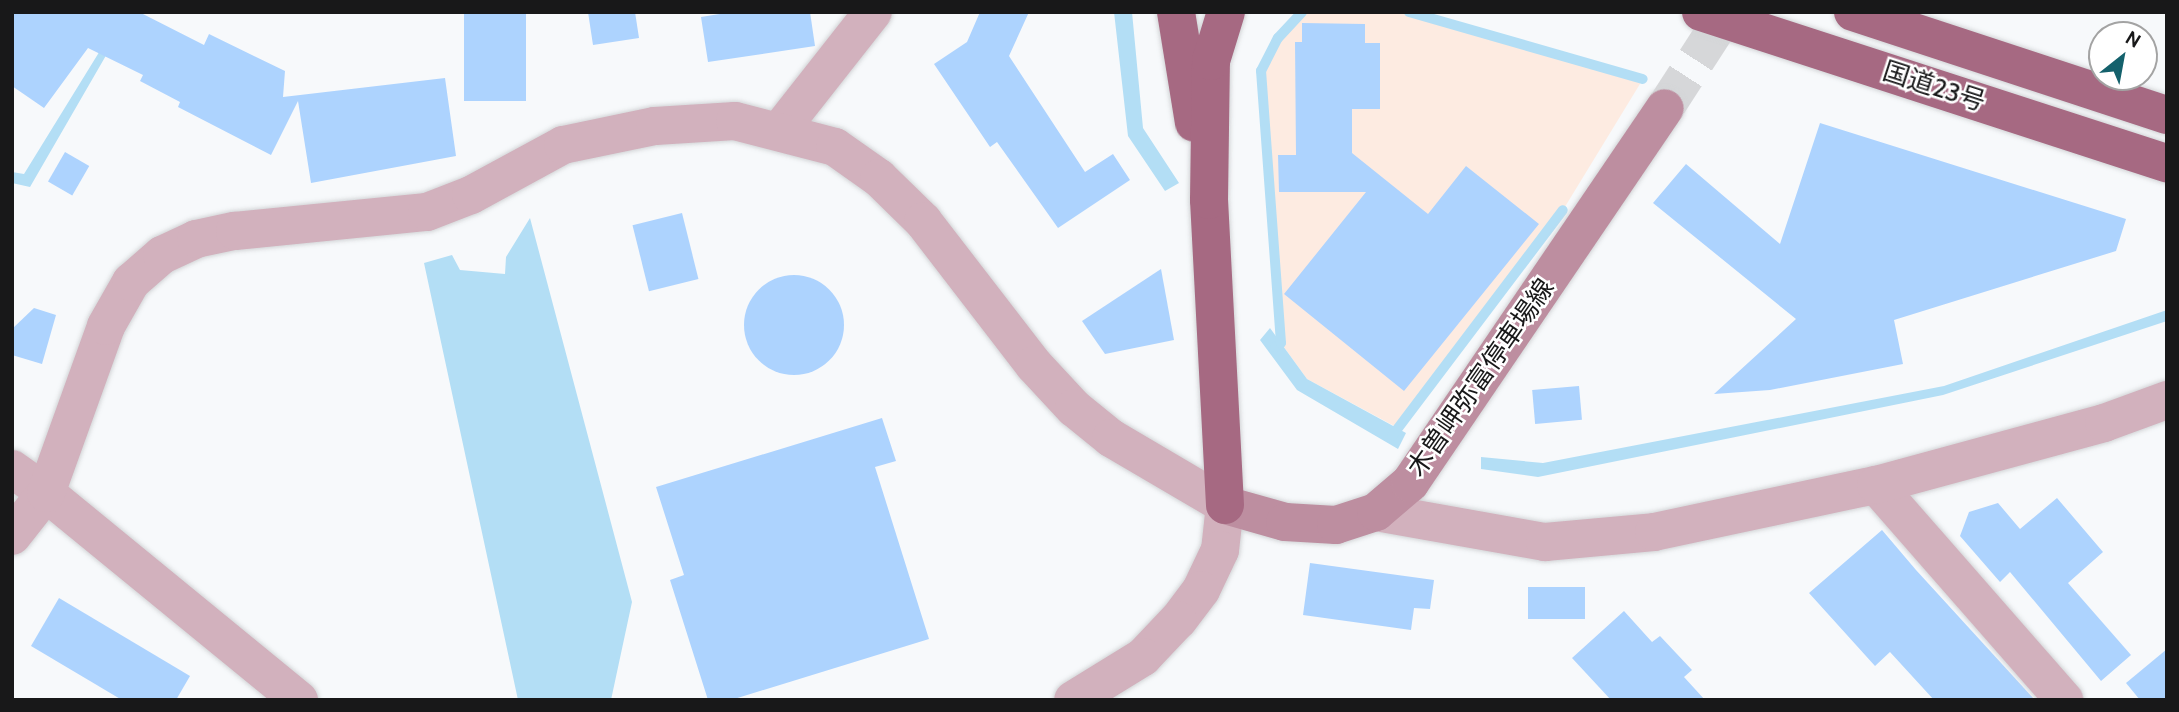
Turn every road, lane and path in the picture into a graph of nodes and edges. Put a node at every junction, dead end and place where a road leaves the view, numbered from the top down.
1 (873, 12) edge
2 (1176, 12) edge
3 (1226, 12) edge
4 (1701, 12) edge
5 (1853, 12) edge
6 (1665, 108) tunnel mouth
7 (2167, 115) edge
8 (780, 130) junction
9 (2167, 163) edge
10 (1209, 200) junction
11 (2167, 400) edge
12 (12, 469) edge
13 (1876, 485) junction
14 (46, 493) junction
15 (1225, 505) junction
16 (1376, 512) junction
17 (12, 536) edge
18 (299, 700) edge
19 (1073, 700) edge
20 (2064, 700) edge

1 - 8 street
2 - 10 highway
3 - 10 highway
4 - 9 highway, 国道23号
5 - 7 highway, 国道23号
6 - 16 main road, 木曽岬弥富停車場線
8 - 14 street
8 - 15 street
10 - 15 highway
11 - 13 street
12 - 14 street
13 - 16 street
13 - 20 street
14 - 17 street
14 - 18 street
15 - 16 main road, 木曽岬弥富停車場線
15 - 19 street

